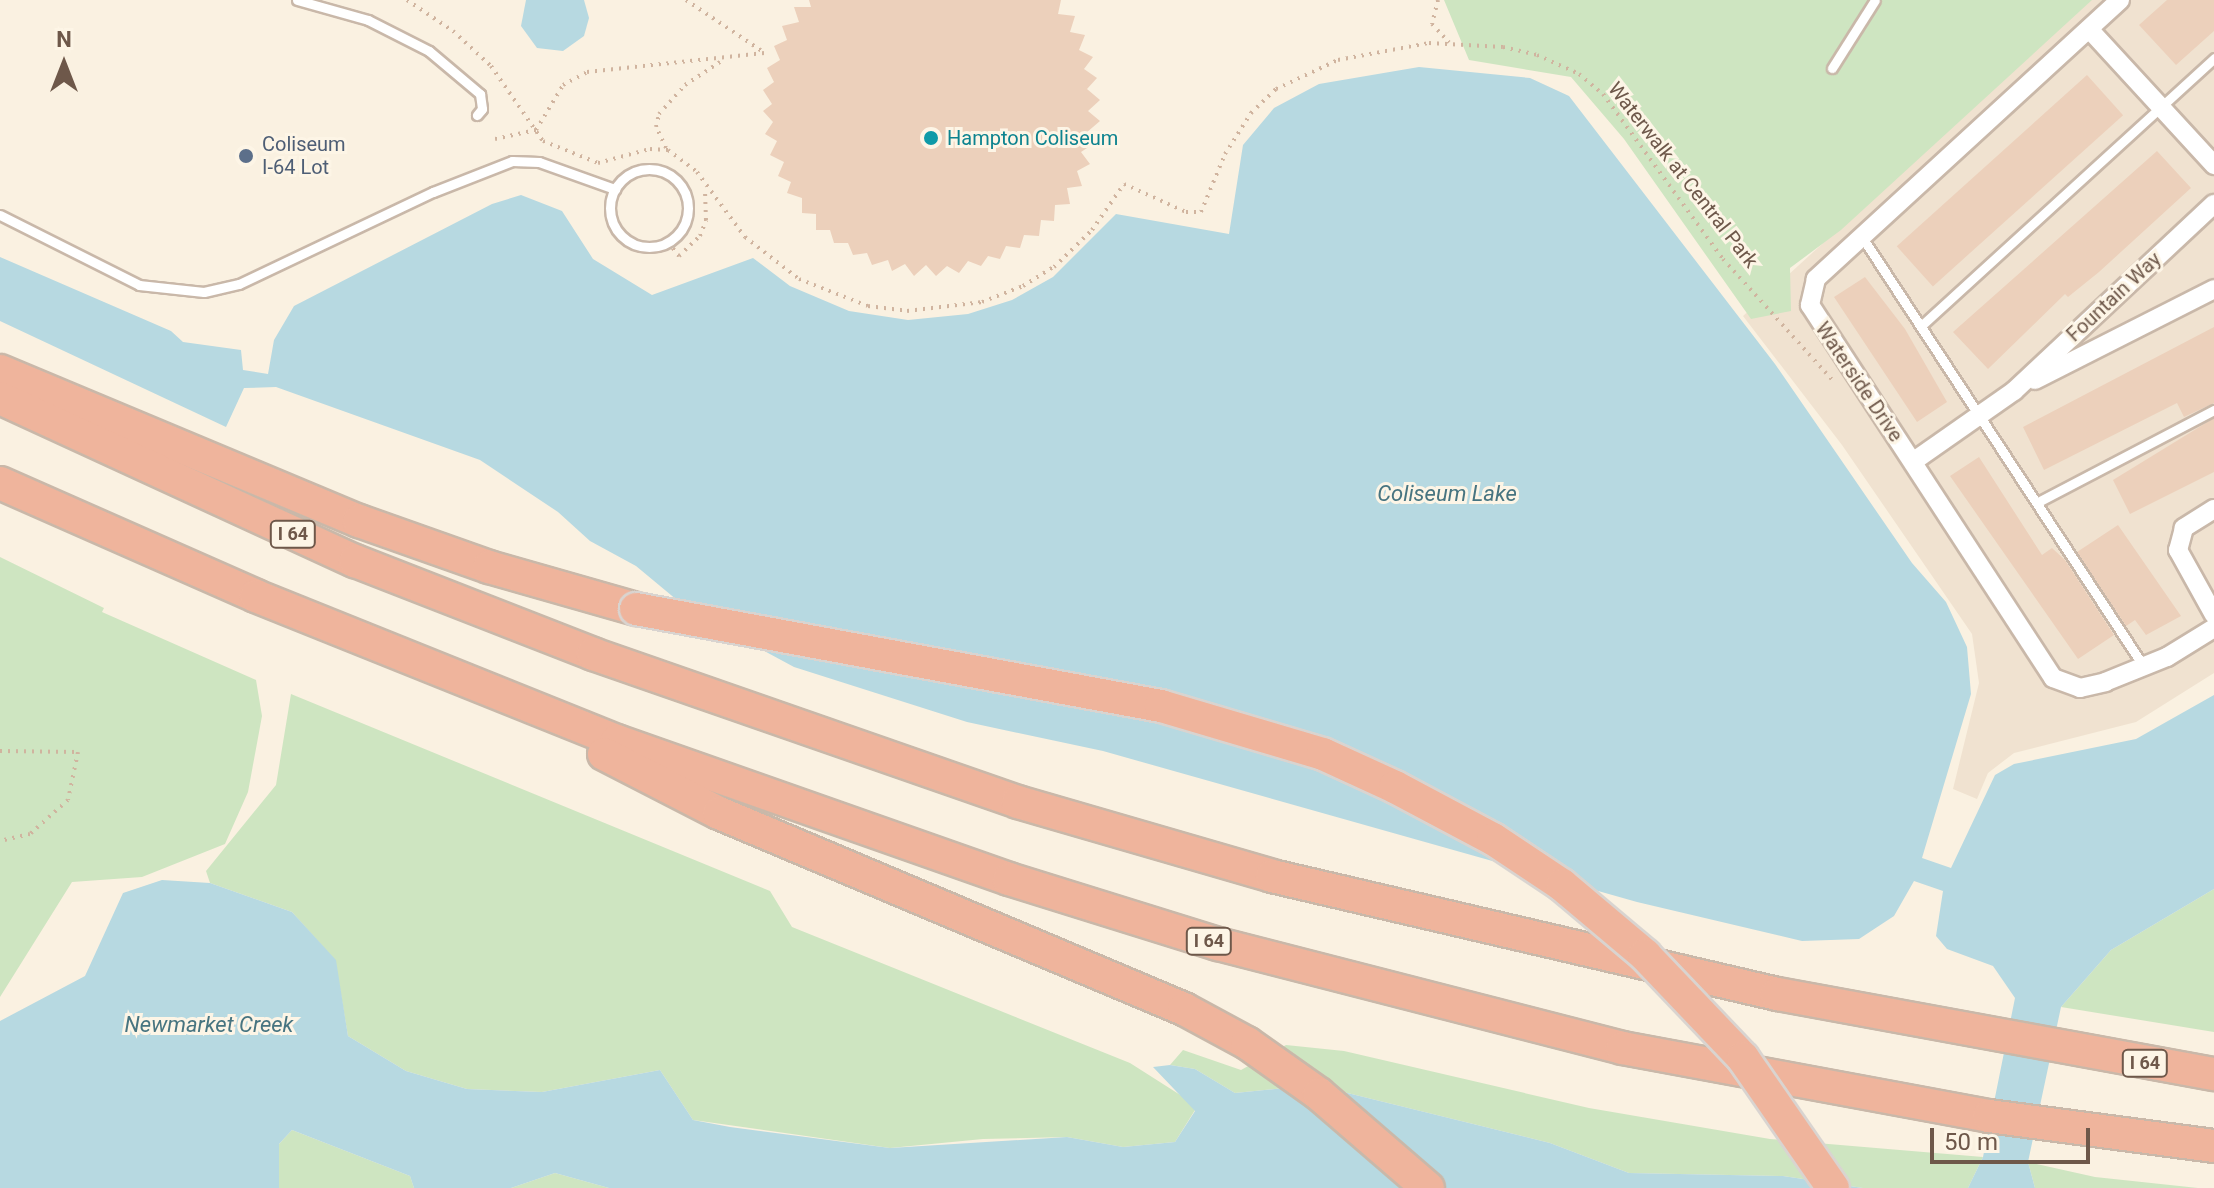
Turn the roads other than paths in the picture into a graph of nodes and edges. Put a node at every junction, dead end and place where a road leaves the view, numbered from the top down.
1 (297, 0) edge
2 (1875, 0) edge
3 (2120, 0) edge
4 (2089, 29) junction
5 (2214, 58) edge
6 (1832, 68) dead end
7 (2160, 108) junction
8 (477, 115) dead end
9 (2214, 165) edge
10 (615, 189) junction
11 (2214, 204) edge
12 (0, 215) edge
13 (1862, 237) junction
14 (2214, 289) edge
15 (1922, 325) junction
16 (0, 371) edge
17 (2014, 391) junction
18 (0, 398) edge
19 (2214, 410) edge
20 (1978, 417) junction
21 (1914, 461) junction
22 (0, 483) edge
23 (2038, 502) junction
24 (2214, 509) edge
25 (2214, 615) edge
26 (2214, 628) edge
27 (2144, 667) junction
28 (455, 678) junction
29 (2214, 1074) edge
30 (2214, 1146) edge
31 (1428, 1188) edge
32 (1833, 1188) edge

1 - 8 lane
2 - 6 lane
3 - 4 street, Waterside Drive
4 - 7 street
4 - 13 street, Waterside Drive
5 - 7 lane
7 - 9 street
7 - 15 lane
10 - 10 lane
10 - 12 lane
11 - 17 street, Fountain Way
13 - 15 lane
13 - 21 street, Waterside Drive
14 - 17 street, Fountain Way
15 - 20 lane
16 - 32 highway, bridge
17 - 20 street, Fountain Way
18 - 29 highway, I 64
19 - 23 lane
20 - 21 street, Fountain Way
20 - 23 lane
21 - 27 street, Waterside Drive
22 - 28 highway, I 64
23 - 27 lane
24 - 25 street
26 - 27 street, Waterside Drive
28 - 30 highway, I 64
28 - 31 highway

